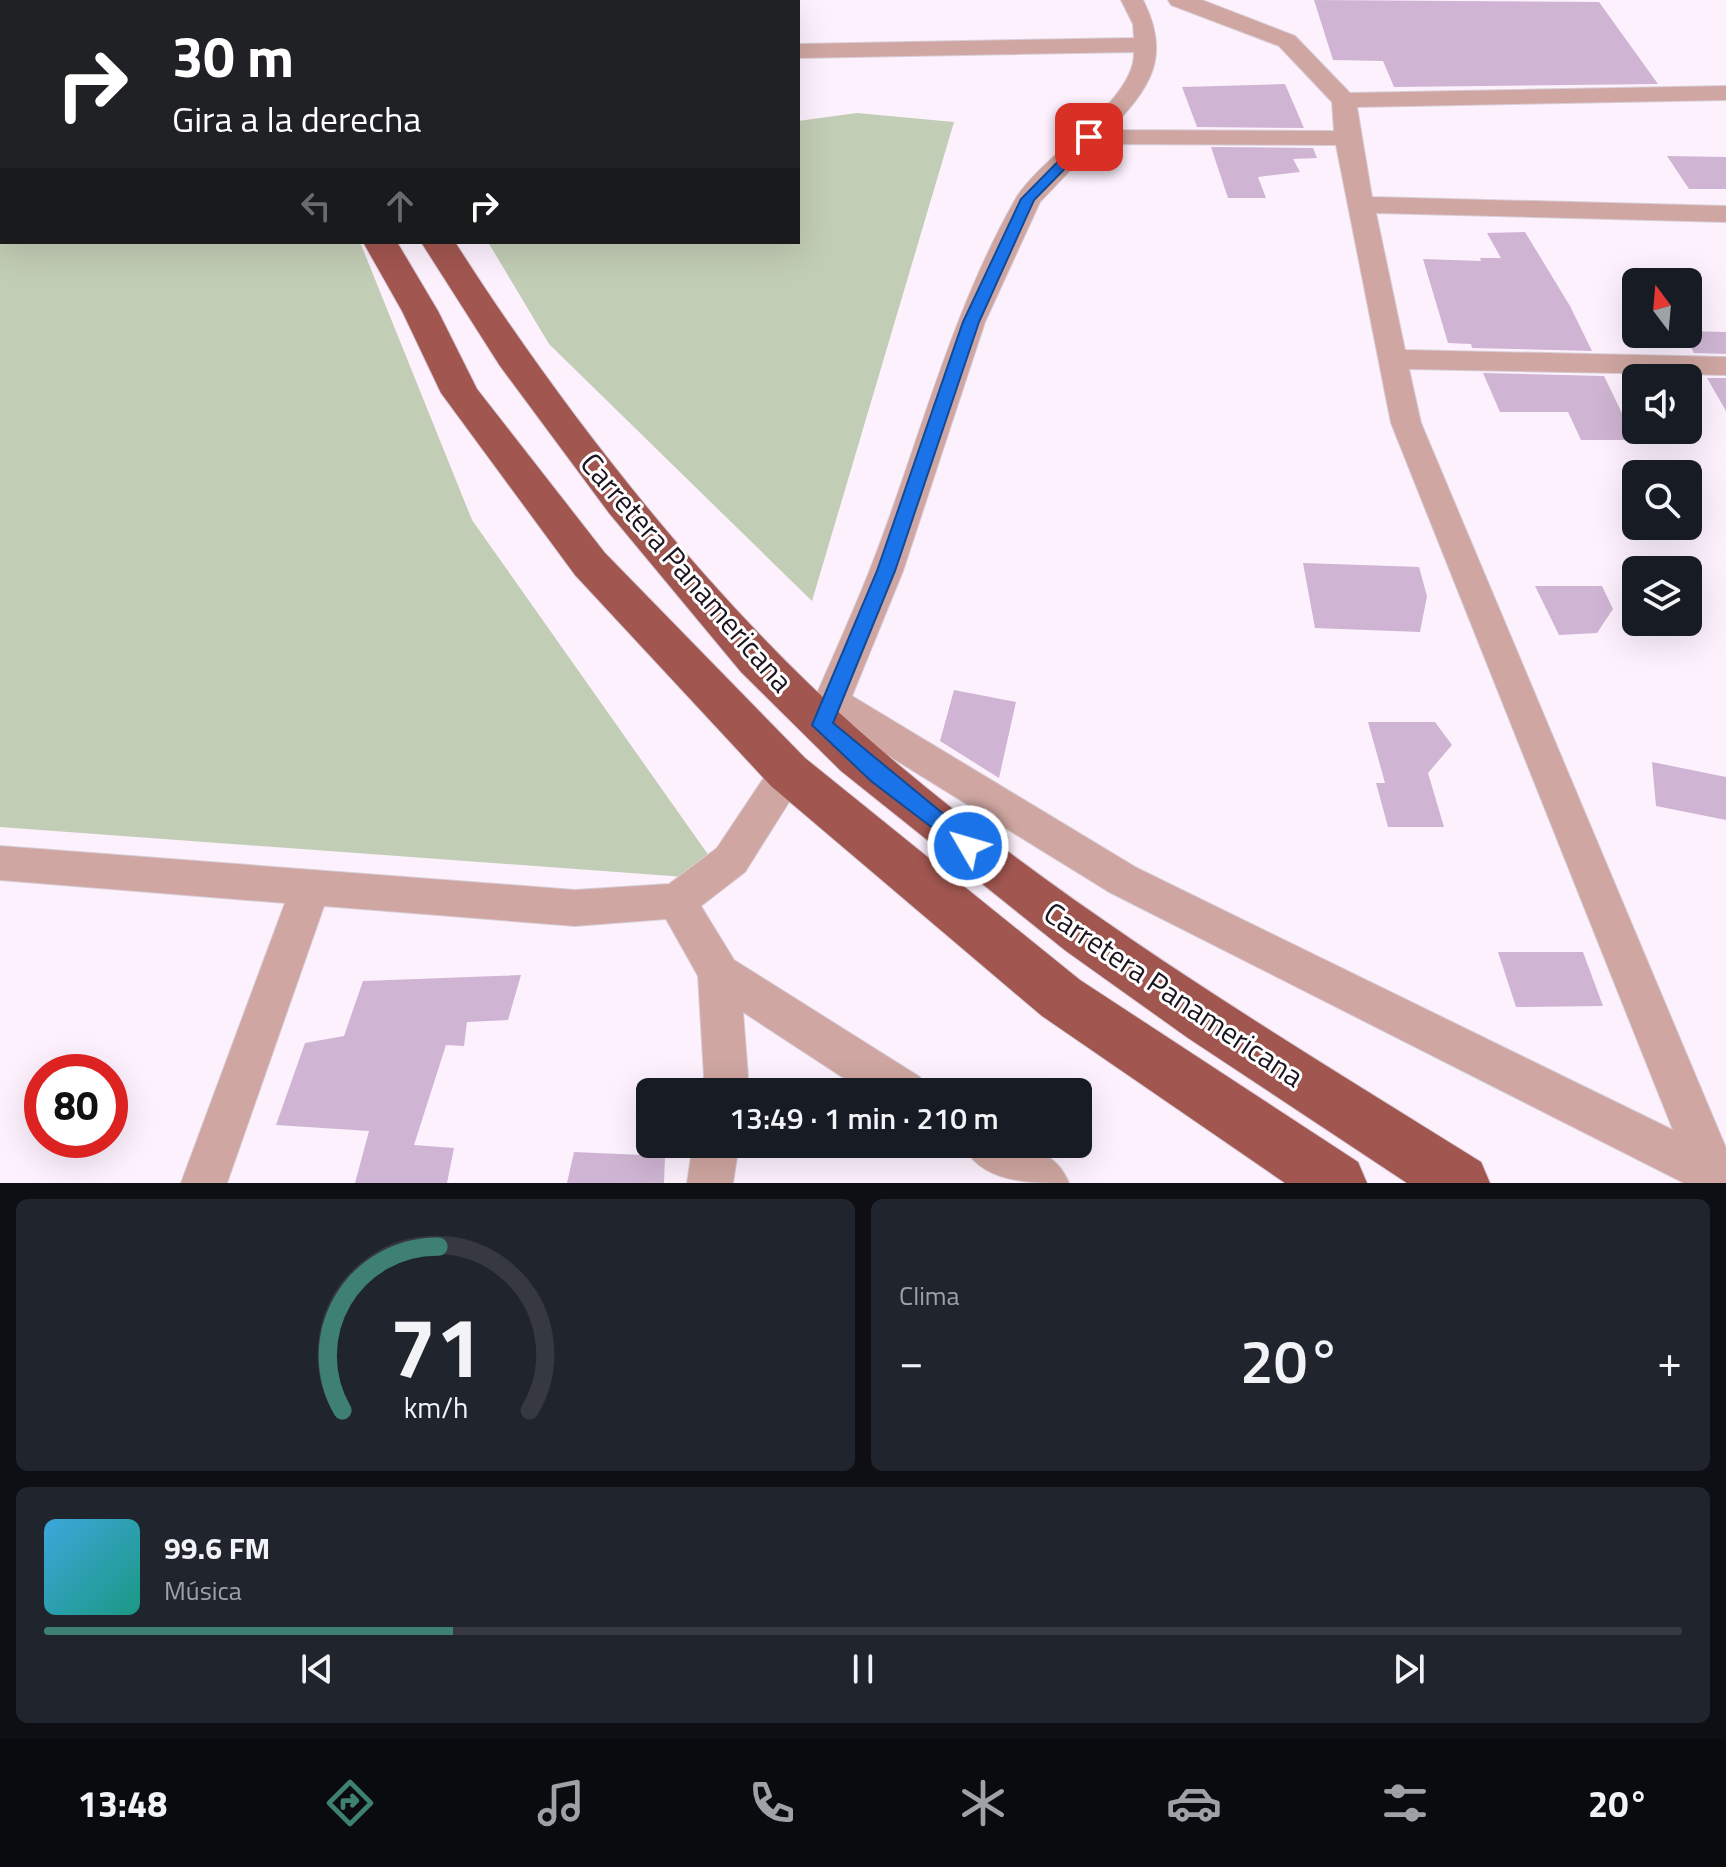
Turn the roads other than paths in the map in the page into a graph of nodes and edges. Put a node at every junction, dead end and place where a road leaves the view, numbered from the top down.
1 (1132, 0) edge
2 (1179, 0) edge
3 (1145, 45) junction
4 (800, 51) edge
5 (1726, 93) edge
6 (1344, 100) junction
7 (1089, 137) junction
8 (1347, 138) junction
9 (1361, 205) junction
10 (1726, 214) edge
11 (381, 244) edge
12 (439, 244) edge
13 (1392, 359) junction
14 (1726, 366) edge
15 (826, 713) junction
16 (788, 772) junction
17 (0, 863) edge
18 (311, 887) junction
19 (677, 901) junction
20 (719, 973) junction
21 (726, 1078) edge
22 (882, 1078) edge
23 (714, 1158) edge
24 (1007, 1158) edge
25 (204, 1183) edge
26 (710, 1183) edge
27 (1046, 1183) edge
28 (1337, 1183) edge
29 (1460, 1183) edge

1 - 3 street
2 - 6 street
3 - 4 street
3 - 7 street
5 - 6 street
6 - 8 street
7 - 8 street
7 - 15 street
8 - 9 street
9 - 10 street
9 - 13 street
11 - 16 highway, Carretera Panamericana
12 - 15 highway, Carretera Panamericana
13 - 14 street
13 - 15 street
15 - 29 highway, Carretera Panamericana
16 - 19 street
16 - 28 highway, Carretera Panamericana
17 - 18 street
18 - 19 street
18 - 25 street
19 - 20 street
20 - 21 street
20 - 22 street
23 - 26 street
24 - 27 street

